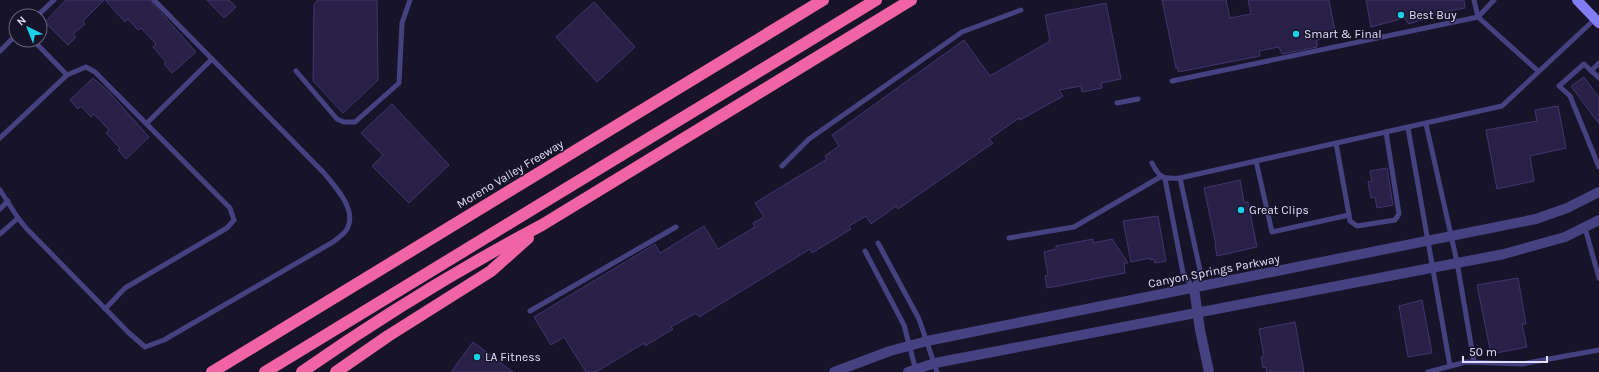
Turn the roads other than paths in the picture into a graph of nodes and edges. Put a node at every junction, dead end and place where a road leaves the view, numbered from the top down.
1 (54, 0) edge
2 (154, 0) edge
3 (410, 0) edge
4 (823, 0) edge
5 (876, 0) edge
6 (911, 0) edge
7 (1474, 0) edge
8 (1494, 0) edge
9 (1577, 0) edge
10 (46, 8) edge
11 (1021, 10) dead end
12 (1478, 17) junction
13 (1597, 21) edge
14 (8, 43) edge
15 (41, 48) edge
16 (0, 50) edge
17 (212, 59) junction
18 (1599, 63) edge
19 (296, 71) dead end
20 (1538, 71) junction
21 (1591, 71) junction
22 (67, 75) junction
23 (1599, 78) edge
24 (1172, 81) dead end
25 (1138, 98) dead end
26 (1117, 103) dead end
27 (147, 123) junction
28 (1426, 124) junction
29 (1408, 128) junction
30 (1386, 132) junction
31 (0, 138) edge
32 (1336, 143) junction
33 (1597, 159) edge
34 (1256, 161) junction
35 (1152, 163) dead end
36 (782, 166) dead end
37 (1599, 167) edge
38 (1164, 178) junction
39 (1180, 178) junction
40 (0, 190) edge
41 (1599, 192) edge
42 (8, 201) junction
43 (0, 209) edge
44 (1349, 215) junction
45 (18, 218) junction
46 (1599, 220) edge
47 (542, 225) junction
48 (676, 227) dead end
49 (1584, 228) junction
50 (0, 234) edge
51 (1452, 237) junction
52 (1009, 238) dead end
53 (1428, 241) junction
54 (878, 243) dead end
55 (865, 251) dead end
56 (1457, 262) junction
57 (1433, 267) junction
58 (1599, 278) edge
59 (1194, 288) junction
60 (105, 309) junction
61 (530, 311) dead end
62 (1198, 314) junction
63 (927, 341) junction
64 (910, 346) junction
65 (1599, 350) edge
66 (1474, 362) junction
67 (1450, 366) junction
68 (936, 368) edge
69 (214, 371) edge
70 (913, 371) edge
71 (265, 372) edge
72 (302, 372) edge
73 (336, 372) edge
74 (834, 372) edge
75 (1209, 372) edge
76 (1428, 372) edge

1 - 10 lane
2 - 17 lane
3 - 19 lane
4 - 69 highway, Moreno Valley Freeway
5 - 71 highway
6 - 47 highway
7 - 12 lane
8 - 12 lane
9 - 13 main road
11 - 36 lane
12 - 20 lane
12 - 24 lane
13 - 20 lane
14 - 16 lane
15 - 22 lane
17 - 27 lane
17 - 60 lane
18 - 21 lane
20 - 28 lane
21 - 23 lane
21 - 33 lane
22 - 27 lane
22 - 31 lane
25 - 26 lane
27 - 60 lane
28 - 29 lane
28 - 51 lane
29 - 30 lane
29 - 53 lane
30 - 32 lane
30 - 44 lane
32 - 34 lane
32 - 44 lane
33 - 37 lane
34 - 39 lane
34 - 44 lane
35 - 38 lane
38 - 39 lane
38 - 52 lane
38 - 59 lane
39 - 59 lane
40 - 42 lane
41 - 51 street, Canyon Springs Parkway
42 - 43 lane
42 - 45 lane
45 - 50 lane
45 - 60 lane
46 - 49 street
47 - 72 highway
47 - 73 highway
48 - 61 lane
49 - 56 street
49 - 58 lane
51 - 53 street, Canyon Springs Parkway
51 - 56 lane
53 - 57 lane
53 - 59 street, Canyon Springs Parkway
54 - 63 lane
55 - 64 lane
56 - 57 street
56 - 66 lane
57 - 62 street
57 - 67 lane
59 - 62 street
59 - 63 street, Canyon Springs Parkway
62 - 68 street
62 - 75 street
63 - 64 street, Canyon Springs Parkway
63 - 68 lane
64 - 70 lane
64 - 74 street, Canyon Springs Parkway
65 - 66 lane
66 - 67 lane
67 - 76 lane
68 - 70 street

